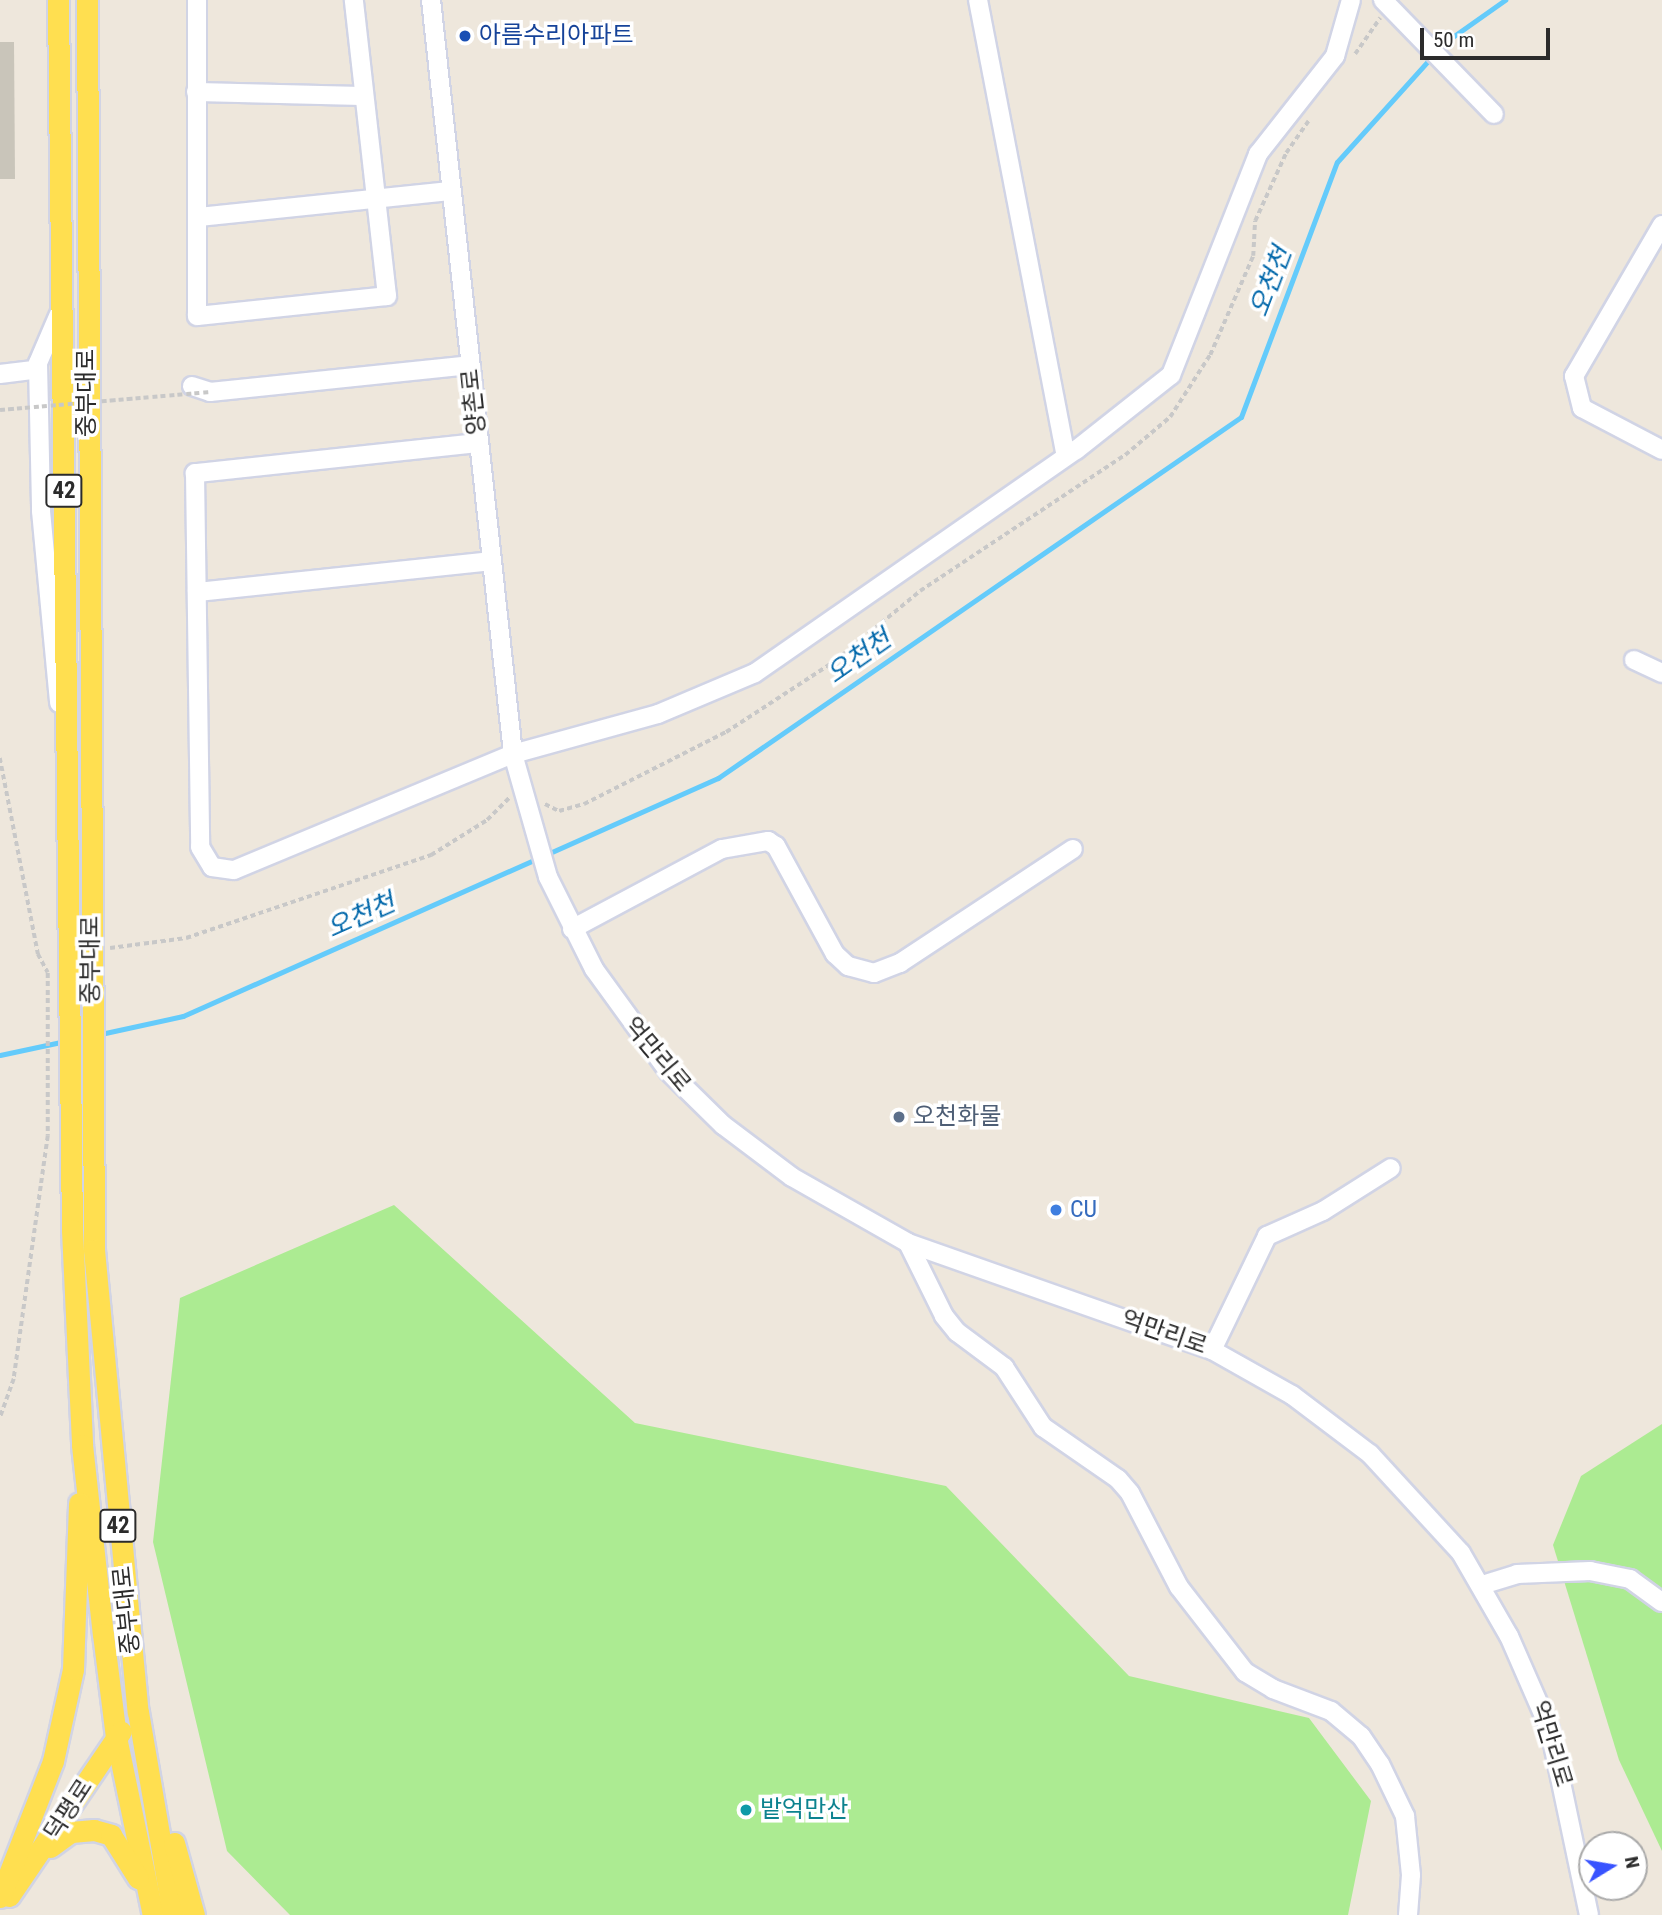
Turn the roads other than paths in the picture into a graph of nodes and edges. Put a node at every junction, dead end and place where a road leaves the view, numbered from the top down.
1 (58, 0) edge
2 (87, 0) edge
3 (197, 0) edge
4 (354, 0) edge
5 (431, 0) edge
6 (978, 0) edge
7 (1351, 0) edge
8 (1392, 3) edge
9 (196, 92) junction
10 (363, 96) junction
11 (1494, 114) dead end
12 (451, 191) junction
13 (375, 201) junction
14 (198, 217) junction
15 (1659, 234) edge
16 (61, 300) junction
17 (470, 365) junction
18 (38, 369) junction
19 (0, 374) edge
20 (192, 386) dead end
21 (478, 443) junction
22 (1662, 450) edge
23 (1066, 456) junction
24 (490, 561) junction
25 (197, 592) junction
26 (1634, 660) dead end
27 (1662, 673) edge
28 (513, 754) junction
29 (67, 755) junction
30 (1073, 849) dead end
31 (561, 909) joint
32 (572, 929) junction
33 (1391, 1168) dead end
34 (908, 1243) junction
35 (1212, 1350) junction
36 (82, 1445) junction
37 (1482, 1585) junction
38 (1662, 1602) edge
39 (131, 1648) junction
40 (138, 1712) junction
41 (116, 1737) junction
42 (39, 1854) junction
43 (0, 1897) edge
44 (0, 1909) edge
45 (160, 1914) edge
46 (194, 1915) edge
47 (1408, 1915) edge
48 (1589, 1915) edge

1 - 16 main road, 중부대로 / 42
2 - 39 main road, 중부대로 / 42
3 - 9 street
4 - 10 street
5 - 12 street, 양촌로
6 - 23 street
7 - 23 street
8 - 11 street
9 - 10 street
9 - 14 street
10 - 13 street
12 - 13 street
12 - 17 street, 양촌로
13 - 14 street
13 - 14 street
15 - 22 street
16 - 18 street
16 - 29 main road, 중부대로 / 42
17 - 20 street
17 - 21 street, 양촌로
18 - 19 street
18 - 29 street
21 - 24 street, 양촌로
21 - 25 street
23 - 28 street
24 - 25 street
24 - 28 street, 양촌로
25 - 28 street
26 - 27 street
28 - 31 street, 양촌로
29 - 36 main road, 중부대로 / 42
30 - 32 street
31 - 32 street, 억만리로
32 - 34 street, 억만리로
33 - 35 street
34 - 35 street, 억만리로
34 - 47 street
35 - 37 street, 억만리로
36 - 41 main road, 중부대로 / 42
36 - 43 main road
37 - 38 street
37 - 48 street, 억만리로
39 - 40 main road, 중부대로 / 42
39 - 46 main road
40 - 41 main road, 덕평로
40 - 45 main road, 중부대로 / 42
41 - 42 main road, 덕평로
41 - 45 main road, 중부대로 / 42
42 - 44 main road, 덕평로
42 - 45 main road

